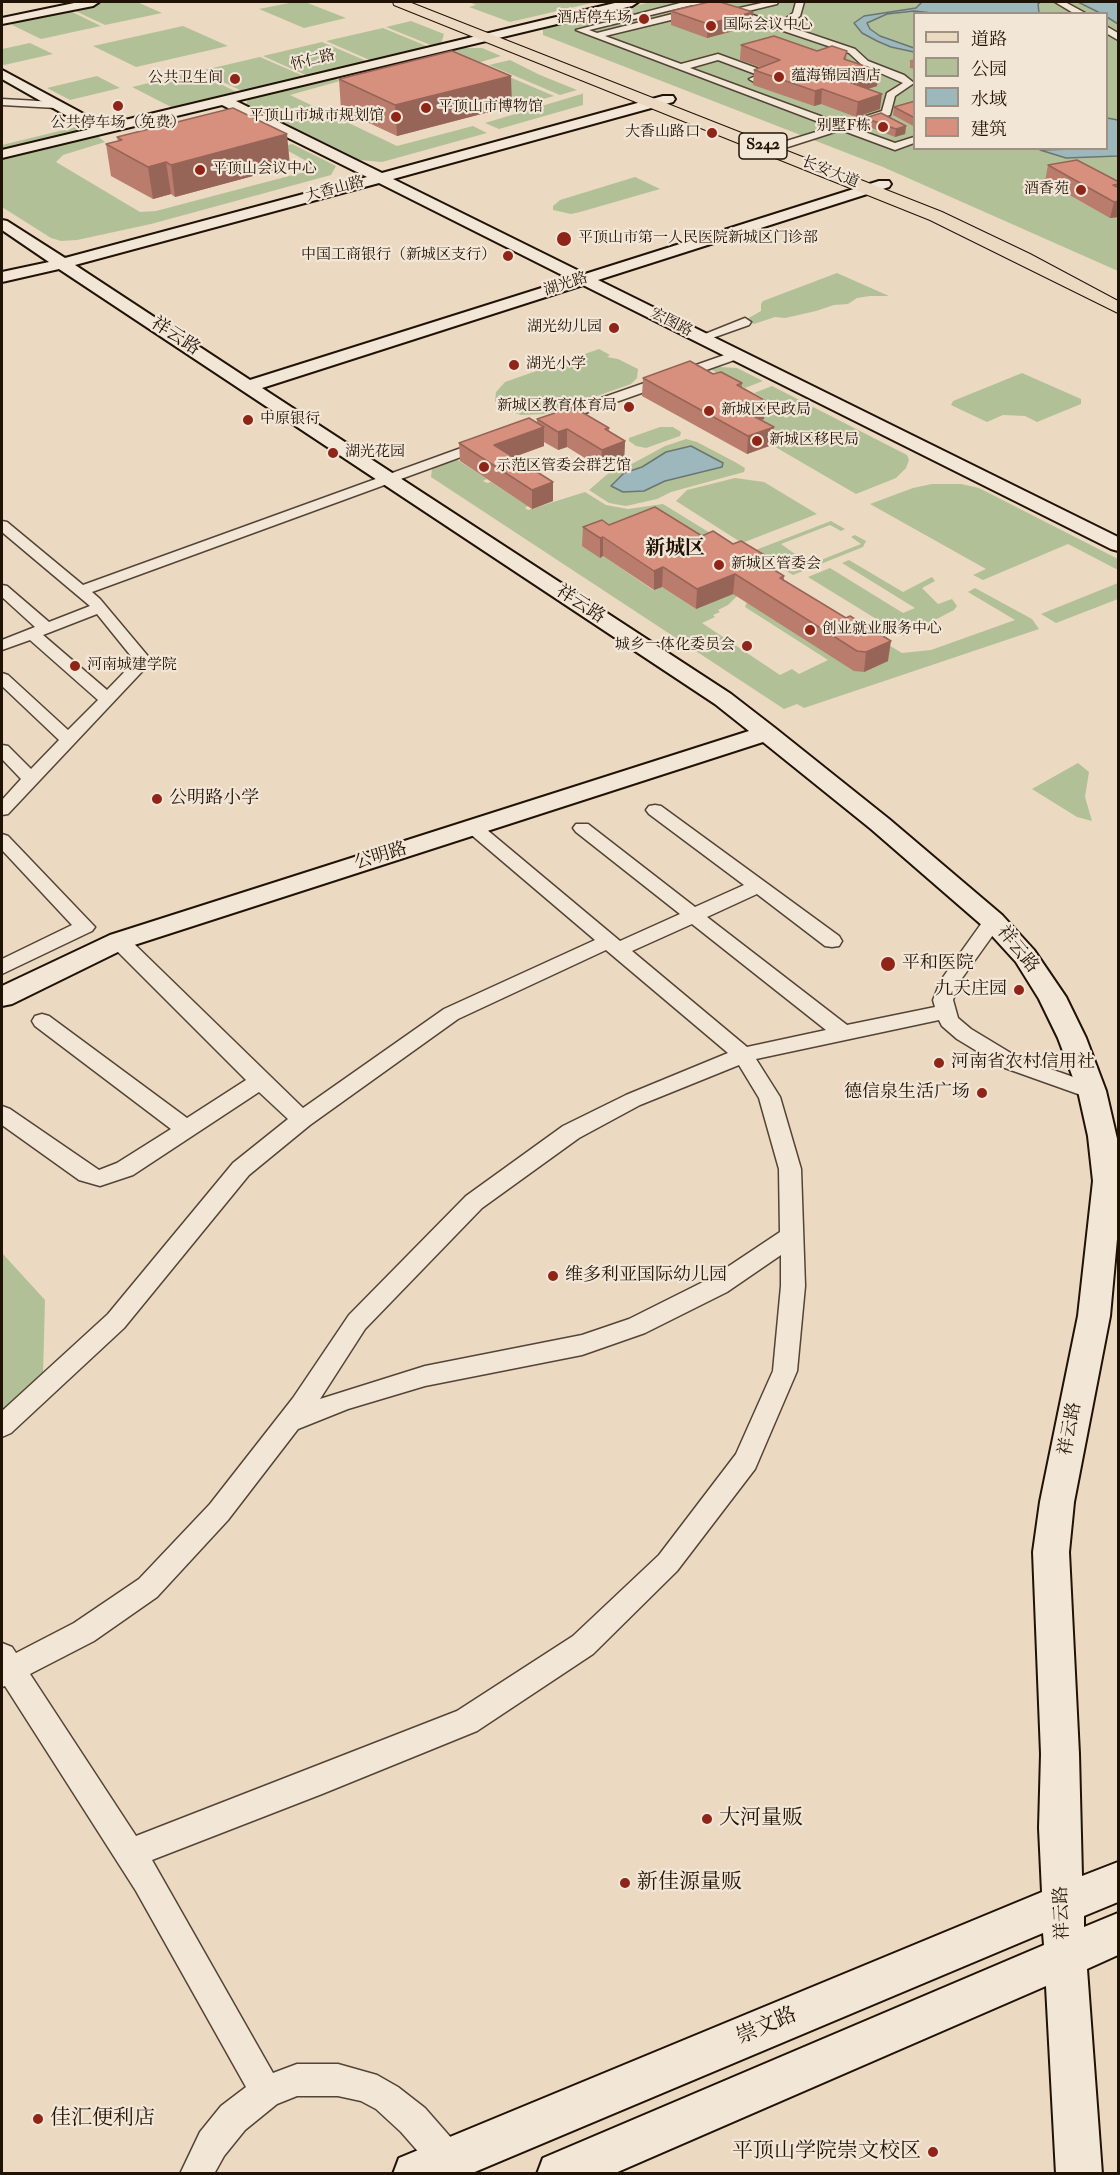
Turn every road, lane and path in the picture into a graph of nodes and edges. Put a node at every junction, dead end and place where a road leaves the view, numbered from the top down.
1 (24, 2) edge
2 (93, 2) edge
3 (399, 2) edge
4 (420, 2) edge
5 (632, 2) edge
6 (774, 2) edge
7 (800, 2) edge
8 (1059, 2) edge
9 (43, 12) junction
10 (734, 12) junction
11 (1079, 12) edge
12 (2, 21) edge
13 (780, 27) junction
14 (494, 34) junction
15 (596, 36) junction
16 (681, 67) junction
17 (2, 74) edge
18 (730, 86) junction
19 (656, 99) junction
20 (223, 100) junction
21 (2, 102) edge
22 (56, 105) junction
23 (840, 128) junction
24 (101, 129) junction
25 (913, 141) edge
26 (784, 145) junction
27 (2, 154) edge
28 (376, 176) junction
29 (877, 186) junction
30 (2, 224) edge
31 (61, 262) junction
32 (2, 271) edge
33 (2, 277) edge
34 (584, 279) junction
35 (1119, 294) edge
36 (1119, 309) edge
37 (746, 322) dead end
38 (701, 338) junction
39 (736, 355) junction
40 (249, 386) junction
41 (534, 426) edge
42 (501, 438) edge
43 (389, 478) junction
44 (2, 525) edge
45 (1119, 545) edge
46 (2, 589) edge
47 (80, 591) junction
48 (100, 608) junction
49 (39, 631) junction
50 (2, 645) edge
51 (2, 678) edge
52 (106, 698) junction
53 (767, 733) junction
54 (69, 740) junction
55 (2, 750) edge
56 (31, 779) junction
57 (2, 810) edge
58 (655, 810) dead end
59 (474, 828) junction
60 (582, 828) dead end
61 (2, 840) edge
62 (759, 886) junction
63 (693, 916) junction
64 (993, 921) junction
65 (832, 941) dead end
66 (119, 942) junction
67 (615, 945) junction
68 (2, 967) edge
69 (2, 997) edge
70 (946, 1011) junction
71 (42, 1021) dead end
72 (843, 1033) junction
73 (743, 1055) junction
74 (260, 1081) junction
75 (1092, 1091) junction
76 (2, 1114) edge
77 (302, 1119) junction
78 (186, 1129) junction
79 (792, 1236) junction
80 (290, 1422) junction
81 (2, 1426) edge
82 (5, 1666) edge
83 (129, 1854) junction
84 (1119, 1882) edge
85 (1064, 1903) junction
86 (1119, 1934) edge
87 (1065, 1956) junction
88 (266, 2092) junction
89 (432, 2167) edge
90 (196, 2174) edge
91 (559, 2174) edge
92 (1079, 2174) edge

1 - 9 street
2 - 9 street
3 - 14 main road, 长安大道 / S242
4 - 14 main road, 长安大道 / S242
5 - 14 street, 怀仁路
6 - 10 street
7 - 13 street
8 - 11 street
9 - 12 street
10 - 13 street
10 - 15 street
10 - 15 street
13 - 23 street
14 - 19 main road, 长安大道 / S242
14 - 20 street, 怀仁路
15 - 16 street
16 - 18 street
16 - 18 street
17 - 22 street
18 - 23 street
19 - 26 main road, 长安大道 / S242
19 - 28 street, 大香山路
19 - 29 main road, 长安大道 / S242
20 - 24 street, 怀仁路
20 - 28 street, 宏图路
21 - 22 street
22 - 24 street
23 - 25 street
23 - 26 street
24 - 27 street, 怀仁路
26 - 29 main road, 长安大道 / S242
28 - 31 street, 大香山路
28 - 34 street, 宏图路
29 - 34 street, 湖光路
29 - 35 main road, 长安大道 / S242
29 - 36 main road, 长安大道 / S242
30 - 31 street, 祥云路
31 - 32 street, 大香山路
31 - 33 street, 大香山路
31 - 40 street, 祥云路
34 - 38 street, 宏图路
34 - 40 street, 湖光路
37 - 38 street
38 - 39 street, 宏图路
39 - 41 street
39 - 45 street, 宏图路
40 - 43 street, 祥云路
42 - 43 street
43 - 47 street
43 - 53 street, 祥云路
44 - 47 street
46 - 49 street
47 - 48 street
48 - 49 street
48 - 52 street
49 - 50 street
49 - 52 street
51 - 54 street
52 - 54 street
53 - 59 street, 公明路
53 - 64 street, 祥云路
54 - 56 street
55 - 56 street
56 - 57 street
58 - 62 street
59 - 66 street, 公明路
59 - 67 street
60 - 63 street
61 - 68 street
62 - 63 street
62 - 65 street
63 - 67 street
63 - 72 street
64 - 70 street
64 - 75 street, 祥云路
66 - 69 street, 公明路
66 - 74 street
67 - 73 street
67 - 77 street
70 - 72 street
70 - 75 street
71 - 78 street
72 - 73 street
73 - 79 street
73 - 80 street
74 - 77 street
74 - 78 street
75 - 85 street, 祥云路
76 - 78 street
77 - 81 street
79 - 80 street
79 - 83 street
80 - 82 street
82 - 83 street
83 - 88 street
84 - 85 street, 崇文路
85 - 87 street, 祥云路
85 - 89 street, 崇文路
86 - 87 street
87 - 91 street
87 - 92 street, 祥云路
88 - 89 street
88 - 90 street

